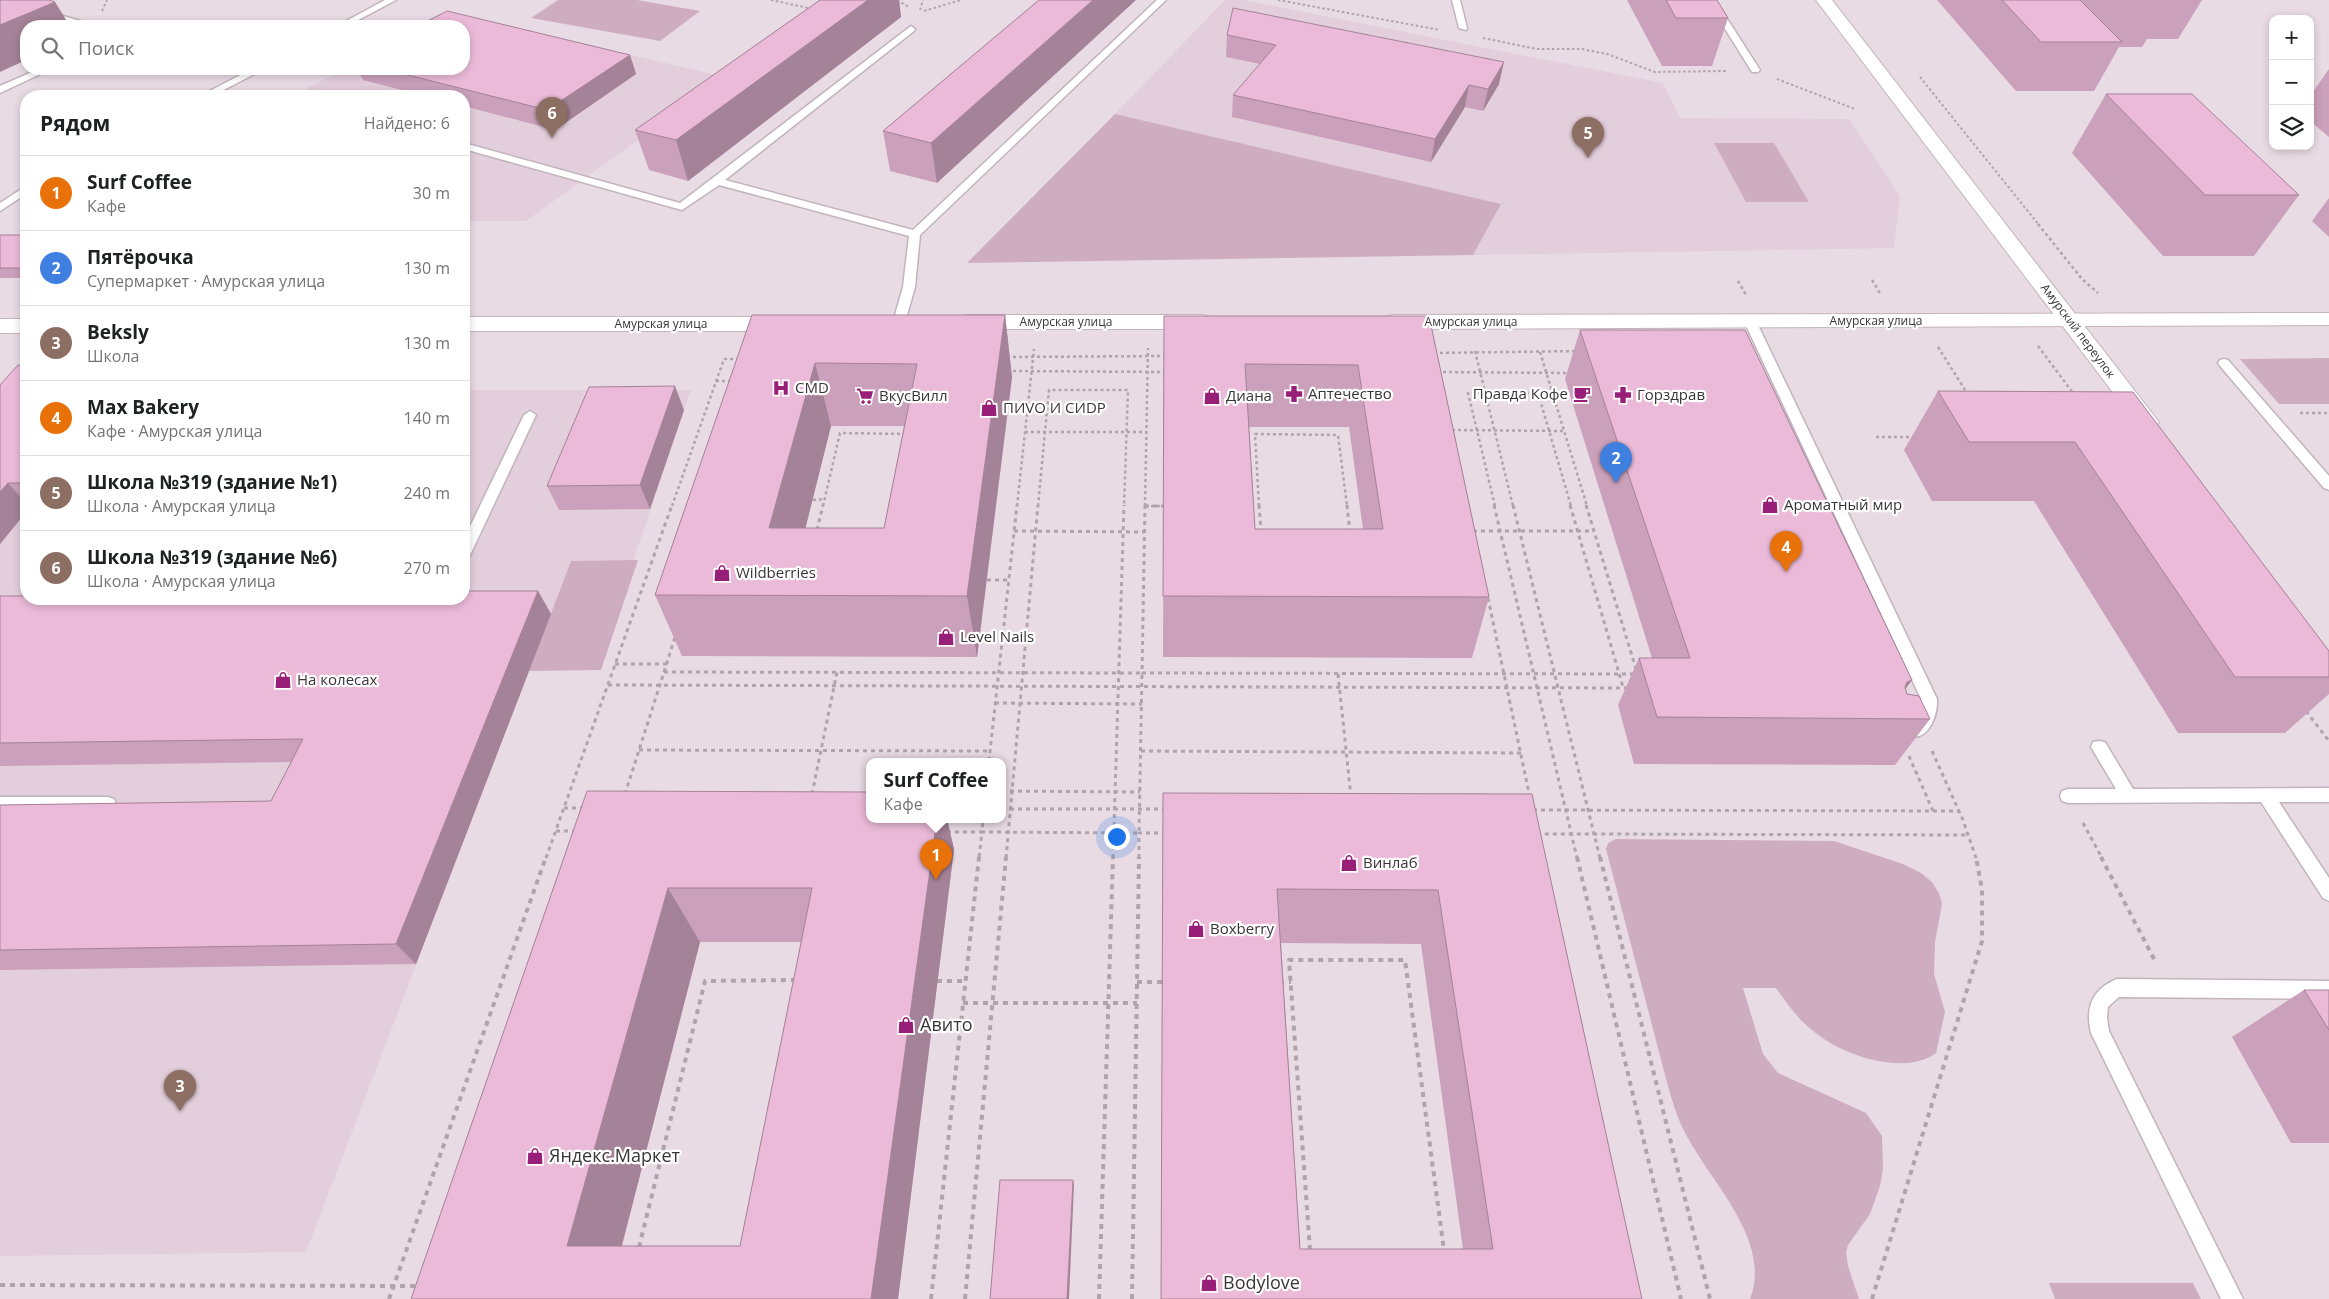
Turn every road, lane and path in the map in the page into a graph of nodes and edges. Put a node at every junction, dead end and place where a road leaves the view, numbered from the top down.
1 (392, 0) edge
2 (771, 0) edge
3 (896, 0) edge
4 (924, 0) edge
5 (961, 0) edge
6 (1162, 0) edge
7 (1278, 0) edge
8 (1456, 0) edge
9 (1710, 0) edge
10 (1824, 0) edge
11 (818, 10) edge
12 (920, 12) junction
13 (49, 16) dead end
14 (65, 20) edge
15 (353, 20) edge
16 (1463, 28) dead end
17 (911, 29) dead end
18 (1449, 32) dead end
19 (1478, 37) dead end
20 (1755, 70) junction
21 (1914, 70) dead end
22 (33, 75) edge
23 (247, 75) edge
24 (0, 90) edge
25 (217, 90) edge
26 (1855, 109) dead end
27 (470, 148) edge
28 (717, 181) junction
29 (20, 193) edge
30 (0, 208) edge
31 (916, 234) junction
32 (2082, 279) dead end
33 (2070, 320) junction
34 (2329, 320) edge
35 (1750, 321) junction
36 (899, 322) edge
37 (949, 322) edge
38 (1228, 322) edge
39 (1376, 322) edge
40 (805, 323) edge
41 (470, 324) edge
42 (776, 324) junction
43 (0, 326) edge
44 (20, 326) edge
45 (2034, 339) dead end
46 (1934, 340) dead end
47 (1035, 342) dead end
48 (1148, 342) dead end
49 (1474, 346) dead end
50 (1539, 346) dead end
51 (1434, 347) edge
52 (1580, 351) dead end
53 (1475, 352) junction
54 (1540, 352) junction
55 (1425, 353) edge
56 (1435, 353) junction
57 (1148, 356) junction
58 (1177, 356) edge
59 (1003, 357) edge
60 (1033, 357) junction
61 (765, 359) joint
62 (2224, 363) dead end
63 (1002, 372) edge
64 (1031, 372) junction
65 (1147, 372) junction
66 (1176, 372) edge
67 (1429, 372) edge
68 (1439, 372) junction
69 (1480, 372) junction
70 (1547, 372) junction
71 (1576, 373) dead end
72 (716, 381) junction
73 (741, 381) edge
74 (1441, 382) edge
75 (1485, 393) junction
76 (1970, 398) edge
77 (2078, 400) edge
78 (530, 415) dead end
79 (1449, 420) edge
80 (1452, 430) junction
81 (1477, 430) junction
82 (1494, 430) junction
83 (1549, 430) junction
84 (1564, 430) junction
85 (1025, 432) junction
86 (1046, 432) junction
87 (1126, 432) junction
88 (1146, 432) junction
89 (914, 434) edge
90 (1876, 437) dead end
91 (1916, 437) dead end
92 (1454, 439) edge
93 (2162, 442) edge
94 (2329, 485) edge
95 (824, 499) junction
96 (813, 500) dead end
97 (1145, 506) junction
98 (1164, 506) edge
99 (1253, 506) edge
100 (1260, 506) junction
101 (1471, 522) edge
102 (1519, 530) junction
103 (1014, 531) junction
104 (1036, 531) junction
105 (1473, 531) junction
106 (1501, 531) junction
107 (1578, 531) junction
108 (1594, 531) junction
109 (1124, 532) junction
110 (1144, 532) junction
111 (1262, 534) edge
112 (816, 535) edge
113 (1475, 539) edge
114 (470, 540) edge
115 (1352, 542) edge
116 (987, 580) dead end
117 (1009, 580) junction
118 (1486, 590) edge
119 (678, 628) edge
120 (615, 664) junction
121 (666, 664) junction
122 (664, 672) junction
123 (837, 672) junction
124 (999, 673) junction
125 (1023, 673) junction
126 (1119, 673) junction
127 (1142, 673) junction
128 (1338, 674) junction
129 (1504, 674) junction
130 (1534, 674) junction
131 (1554, 674) junction
132 (1619, 674) junction
133 (608, 685) junction
134 (660, 685) junction
135 (835, 686) junction
136 (997, 686) junction
137 (1022, 686) junction
138 (1142, 686) junction
139 (1118, 687) junction
140 (1339, 687) junction
141 (1507, 688) junction
142 (1537, 688) junction
143 (1558, 688) junction
144 (1623, 688) junction
145 (1633, 688) dead end
146 (995, 704) junction
147 (1020, 704) junction
148 (1118, 704) junction
149 (1142, 704) junction
150 (2306, 710) edge
151 (1920, 727) junction
152 (1899, 735) joint
153 (2329, 742) edge
154 (2099, 747) dead end
155 (639, 750) junction
156 (821, 751) junction
157 (990, 751) junction
158 (1141, 751) junction
159 (1346, 752) junction
160 (1521, 753) junction
161 (989, 758) edge
162 (1006, 791) edge
163 (1012, 791) junction
164 (1115, 792) junction
165 (1140, 792) junction
166 (2265, 795) junction
167 (2329, 795) edge
168 (2068, 796) joint
169 (2129, 796) junction
170 (811, 799) edge
171 (623, 800) edge
172 (1351, 800) edge
173 (0, 804) edge
174 (129, 804) edge
175 (564, 808) junction
176 (592, 808) edge
177 (1006, 809) edge
178 (1010, 809) junction
179 (1115, 809) junction
180 (1140, 809) junction
181 (1169, 809) edge
182 (1523, 810) edge
183 (1533, 810) junction
184 (1566, 810) junction
185 (1588, 810) junction
186 (1933, 811) junction
187 (1960, 811) junction
188 (1534, 818) edge
189 (983, 823) edge
190 (1536, 826) edge
191 (556, 831) junction
192 (585, 831) edge
193 (942, 832) dead end
194 (982, 832) junction
195 (1008, 832) junction
196 (1114, 833) junction
197 (1139, 833) junction
198 (1169, 833) edge
199 (1528, 834) edge
200 (1538, 834) junction
201 (1572, 834) junction
202 (1594, 834) junction
203 (1969, 835) junction
204 (1540, 844) edge
205 (2329, 893) edge
206 (2140, 930) dead end
207 (800, 980) edge
208 (937, 981) dead end
209 (965, 981) junction
210 (1137, 982) junction
211 (1162, 982) edge
212 (1273, 982) edge
213 (1291, 982) junction
214 (2329, 990) edge
215 (963, 1003) junction
216 (992, 1003) junction
217 (1108, 1003) junction
218 (1137, 1003) junction
219 (630, 1247) edge
220 (639, 1247) junction
221 (649, 1247) edge
222 (1318, 1250) edge
223 (1433, 1250) edge
224 (1443, 1250) junction
225 (1450, 1250) edge
226 (0, 1285) edge
227 (394, 1286) junction
228 (426, 1286) edge
229 (389, 1299) edge
230 (931, 1299) edge
231 (965, 1299) edge
232 (1099, 1299) edge
233 (1132, 1299) edge
234 (1681, 1299) edge
235 (1710, 1299) edge
236 (1872, 1299) edge
237 (2232, 1299) edge

1 - 15 lane
2 - 11 path
3 - 12 path
4 - 12 path
5 - 12 path
6 - 31 lane
7 - 18 path
8 - 16 lane
9 - 20 lane
10 - 33 street, Амурский переулок
13 - 14 lane
17 - 28 lane
19 - 20 path
20 - 26 path
21 - 32 path
22 - 24 lane
23 - 25 lane
27 - 28 lane
28 - 31 lane
29 - 30 lane
31 - 36 lane
33 - 34 street, Амурская улица
33 - 35 street, Амурская улица
33 - 93 street, Амурский переулок
35 - 39 street, Амурская улица
35 - 151 lane
37 - 38 street, Амурская улица
40 - 42 street, Амурская улица
41 - 42 street, Амурская улица
42 - 61 lane
43 - 44 street
45 - 77 path
46 - 76 path
47 - 60 path
48 - 57 path
49 - 53 path
50 - 54 path
51 - 56 path
52 - 54 path
53 - 54 path
53 - 56 path
53 - 69 path
54 - 70 path
55 - 56 path
56 - 68 path
57 - 58 path
57 - 60 path
57 - 65 path
59 - 60 path
60 - 64 path
61 - 72 path
62 - 94 lane
63 - 64 path
64 - 65 path
64 - 85 path
65 - 66 path
65 - 88 path
67 - 68 path
68 - 69 path
68 - 74 path
69 - 70 path
69 - 75 path
70 - 71 path
70 - 84 path
72 - 73 path
72 - 120 path
75 - 81 path
75 - 82 path
75 - 83 path
78 - 114 lane
79 - 80 path
80 - 81 path
80 - 92 path
81 - 82 path
81 - 106 path
82 - 83 path
82 - 102 path
83 - 84 path
83 - 107 path
84 - 108 path
85 - 86 path
85 - 103 path
86 - 87 path
86 - 87 path
86 - 104 path
87 - 88 path
87 - 109 path
88 - 97 path
89 - 95 path
90 - 91 path
95 - 96 path
95 - 112 path
97 - 98 path
97 - 110 path
99 - 100 path
100 - 111 path
100 - 115 path
101 - 105 path
102 - 106 path
102 - 107 path
102 - 131 path
103 - 104 path
103 - 117 path
104 - 109 path
104 - 125 path
105 - 106 path
105 - 113 path
106 - 130 path
107 - 108 path
107 - 132 path
108 - 132 path
109 - 110 path
109 - 126 path
110 - 127 path
116 - 117 path
117 - 124 path
118 - 129 path
119 - 121 path
120 - 121 path
120 - 133 path
121 - 122 path
122 - 123 path
122 - 134 path
123 - 124 path
123 - 135 path
124 - 125 path
124 - 136 path
125 - 126 path
125 - 137 path
126 - 127 path
126 - 139 path
127 - 128 path
127 - 138 path
128 - 129 path
128 - 140 path
129 - 130 path
129 - 141 path
130 - 131 path
130 - 142 path
131 - 132 path
131 - 143 path
132 - 144 path
133 - 134 path
133 - 175 path
134 - 135 path
134 - 155 path
135 - 136 path
135 - 156 path
136 - 137 path
136 - 146 path
137 - 139 path
137 - 147 path
138 - 139 path
138 - 140 path
138 - 149 path
139 - 148 path
140 - 141 path
140 - 159 path
141 - 142 path
141 - 160 path
142 - 143 path
142 - 184 path
143 - 144 path
143 - 185 path
144 - 145 path
146 - 147 path
146 - 157 path
147 - 148 path
147 - 163 path
148 - 149 path
148 - 164 path
149 - 158 path
150 - 153 path
151 - 152 lane
151 - 187 path
152 - 186 path
154 - 169 lane
155 - 156 path
155 - 171 path
156 - 157 path
156 - 170 path
157 - 161 path
158 - 159 path
158 - 165 path
159 - 160 path
159 - 172 path
160 - 183 path
162 - 163 path
163 - 164 path
163 - 178 path
164 - 165 path
164 - 179 path
165 - 180 path
166 - 167 lane
166 - 169 lane
166 - 205 lane
168 - 169 lane
168 - 206 path
173 - 174 lane
175 - 176 path
175 - 191 path
177 - 178 path
178 - 179 path
178 - 195 path
179 - 180 path
179 - 196 path
180 - 181 path
180 - 197 path
182 - 183 path
183 - 184 path
183 - 188 path
184 - 185 path
184 - 201 path
185 - 186 path
185 - 202 path
186 - 187 path
187 - 203 path
189 - 194 path
190 - 200 path
191 - 192 path
191 - 227 path
193 - 194 path
194 - 195 path
194 - 209 path
195 - 196 path
195 - 216 path
196 - 197 path
196 - 217 path
197 - 198 path
197 - 210 path
199 - 200 path
200 - 201 path
200 - 204 path
201 - 202 path
201 - 234 path
202 - 203 path
202 - 235 path
203 - 236 path
207 - 220 path
208 - 209 path
209 - 215 path
210 - 211 path
210 - 218 path
212 - 213 path
213 - 222 path
213 - 224 path
214 - 237 lane
215 - 216 path
215 - 230 path
216 - 217 path
216 - 231 path
217 - 218 path
217 - 232 path
218 - 233 path
219 - 220 path
220 - 221 path
223 - 224 path
224 - 225 path
226 - 227 path
227 - 228 path
227 - 229 path

